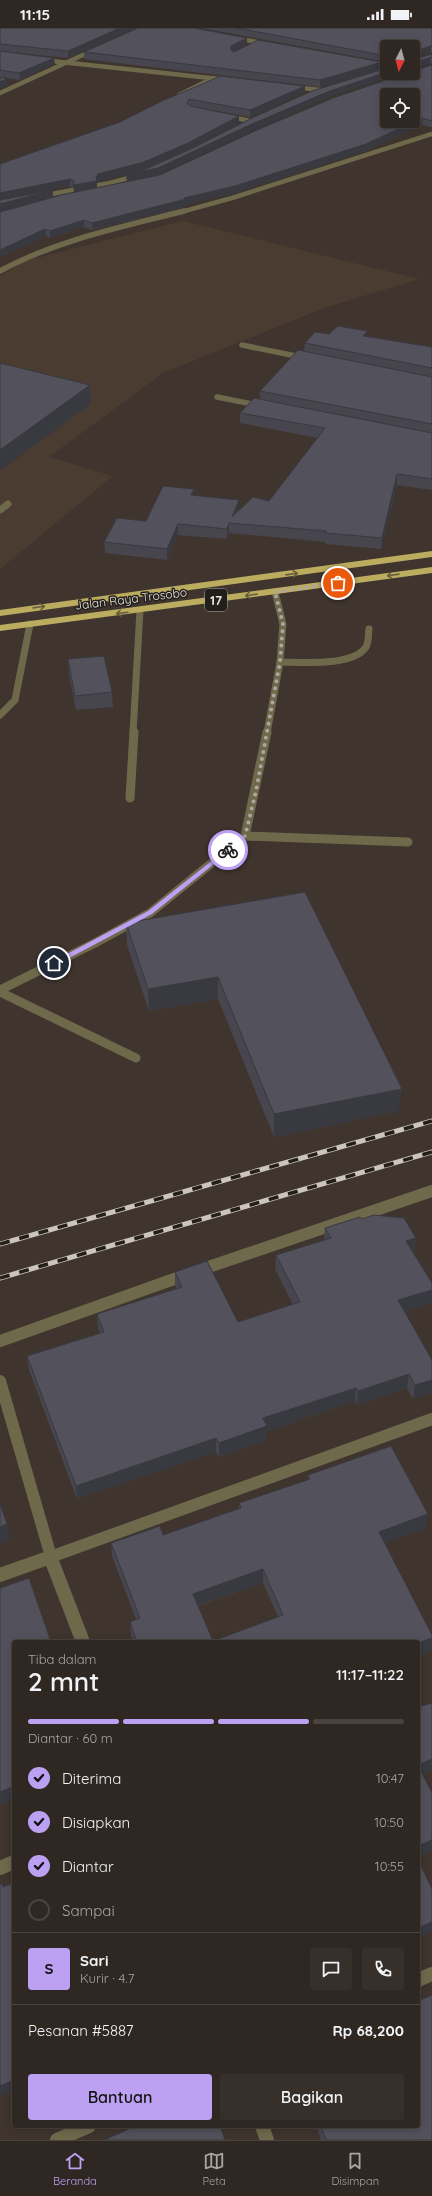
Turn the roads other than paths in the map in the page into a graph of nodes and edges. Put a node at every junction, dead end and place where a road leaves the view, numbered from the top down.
1 (227, 36) edge
2 (258, 42) junction
3 (272, 44) edge
4 (252, 45) edge
5 (99, 47) edge
6 (37, 59) edge
7 (364, 61) edge
8 (66, 63) junction
9 (380, 64) edge
10 (213, 78) junction
11 (235, 80) edge
12 (7, 82) edge
13 (21, 84) junction
14 (288, 86) edge
15 (328, 88) edge
16 (320, 90) junction
17 (0, 93) edge
18 (310, 94) edge
19 (173, 98) edge
20 (221, 115) edge
21 (257, 118) edge
22 (250, 121) junction
23 (240, 126) edge
24 (432, 134) edge
25 (145, 173) edge
26 (33, 197) edge
27 (0, 271) edge
28 (242, 345) dead end
29 (311, 358) edge
30 (217, 397) dead end
31 (271, 408) edge
32 (8, 504) dead end
33 (0, 510) edge
34 (432, 554) edge
35 (432, 570) edge
36 (275, 592) junction
37 (140, 610) junction
38 (0, 612) edge
39 (30, 624) junction
40 (0, 628) edge
41 (369, 629) dead end
42 (280, 662) junction
43 (0, 715) edge
44 (130, 798) dead end
45 (245, 836) junction
46 (408, 842) dead end
47 (0, 991) edge
48 (136, 1058) dead end
49 (432, 1191) edge
50 (0, 1341) edge
51 (0, 1381) edge
52 (432, 1419) edge
53 (51, 1558) junction
54 (0, 1575) edge
55 (82, 1640) edge
56 (12, 1863) edge
57 (0, 1868) edge
58 (432, 1974) edge
59 (420, 1979) edge
60 (84, 2128) edge
61 (263, 2128) edge
62 (57, 2140) edge
63 (267, 2140) edge

1 - 2 street
2 - 3 street
2 - 4 street
5 - 8 street
6 - 8 street
7 - 9 street
8 - 10 street
8 - 13 street
10 - 11 street
10 - 19 street
12 - 13 street
13 - 17 street
14 - 16 street
15 - 16 street
16 - 18 street
20 - 22 street
21 - 22 street
22 - 23 street
24 - 27 street
25 - 26 street
28 - 29 street
30 - 31 street
32 - 33 street
38 -> 34 highway, Jalan Raya Trosobo / 17
35 -> 36 highway, Jalan Raya Trosobo / 17
36 -> 37 highway, Jalan Raya Trosobo / 17
36 - 42 street
37 -> 39 highway, Jalan Raya Trosobo / 17
37 - 44 street
39 - 40 highway, Jalan Raya Trosobo / 17
39 - 43 street
41 - 42 street
42 - 45 street
45 - 46 street
45 - 47 street
47 - 48 street
49 - 50 street
51 - 53 street
52 - 53 street
53 - 54 street
53 - 55 street
56 - 57 street
58 - 59 street
60 - 62 street
61 - 63 street

